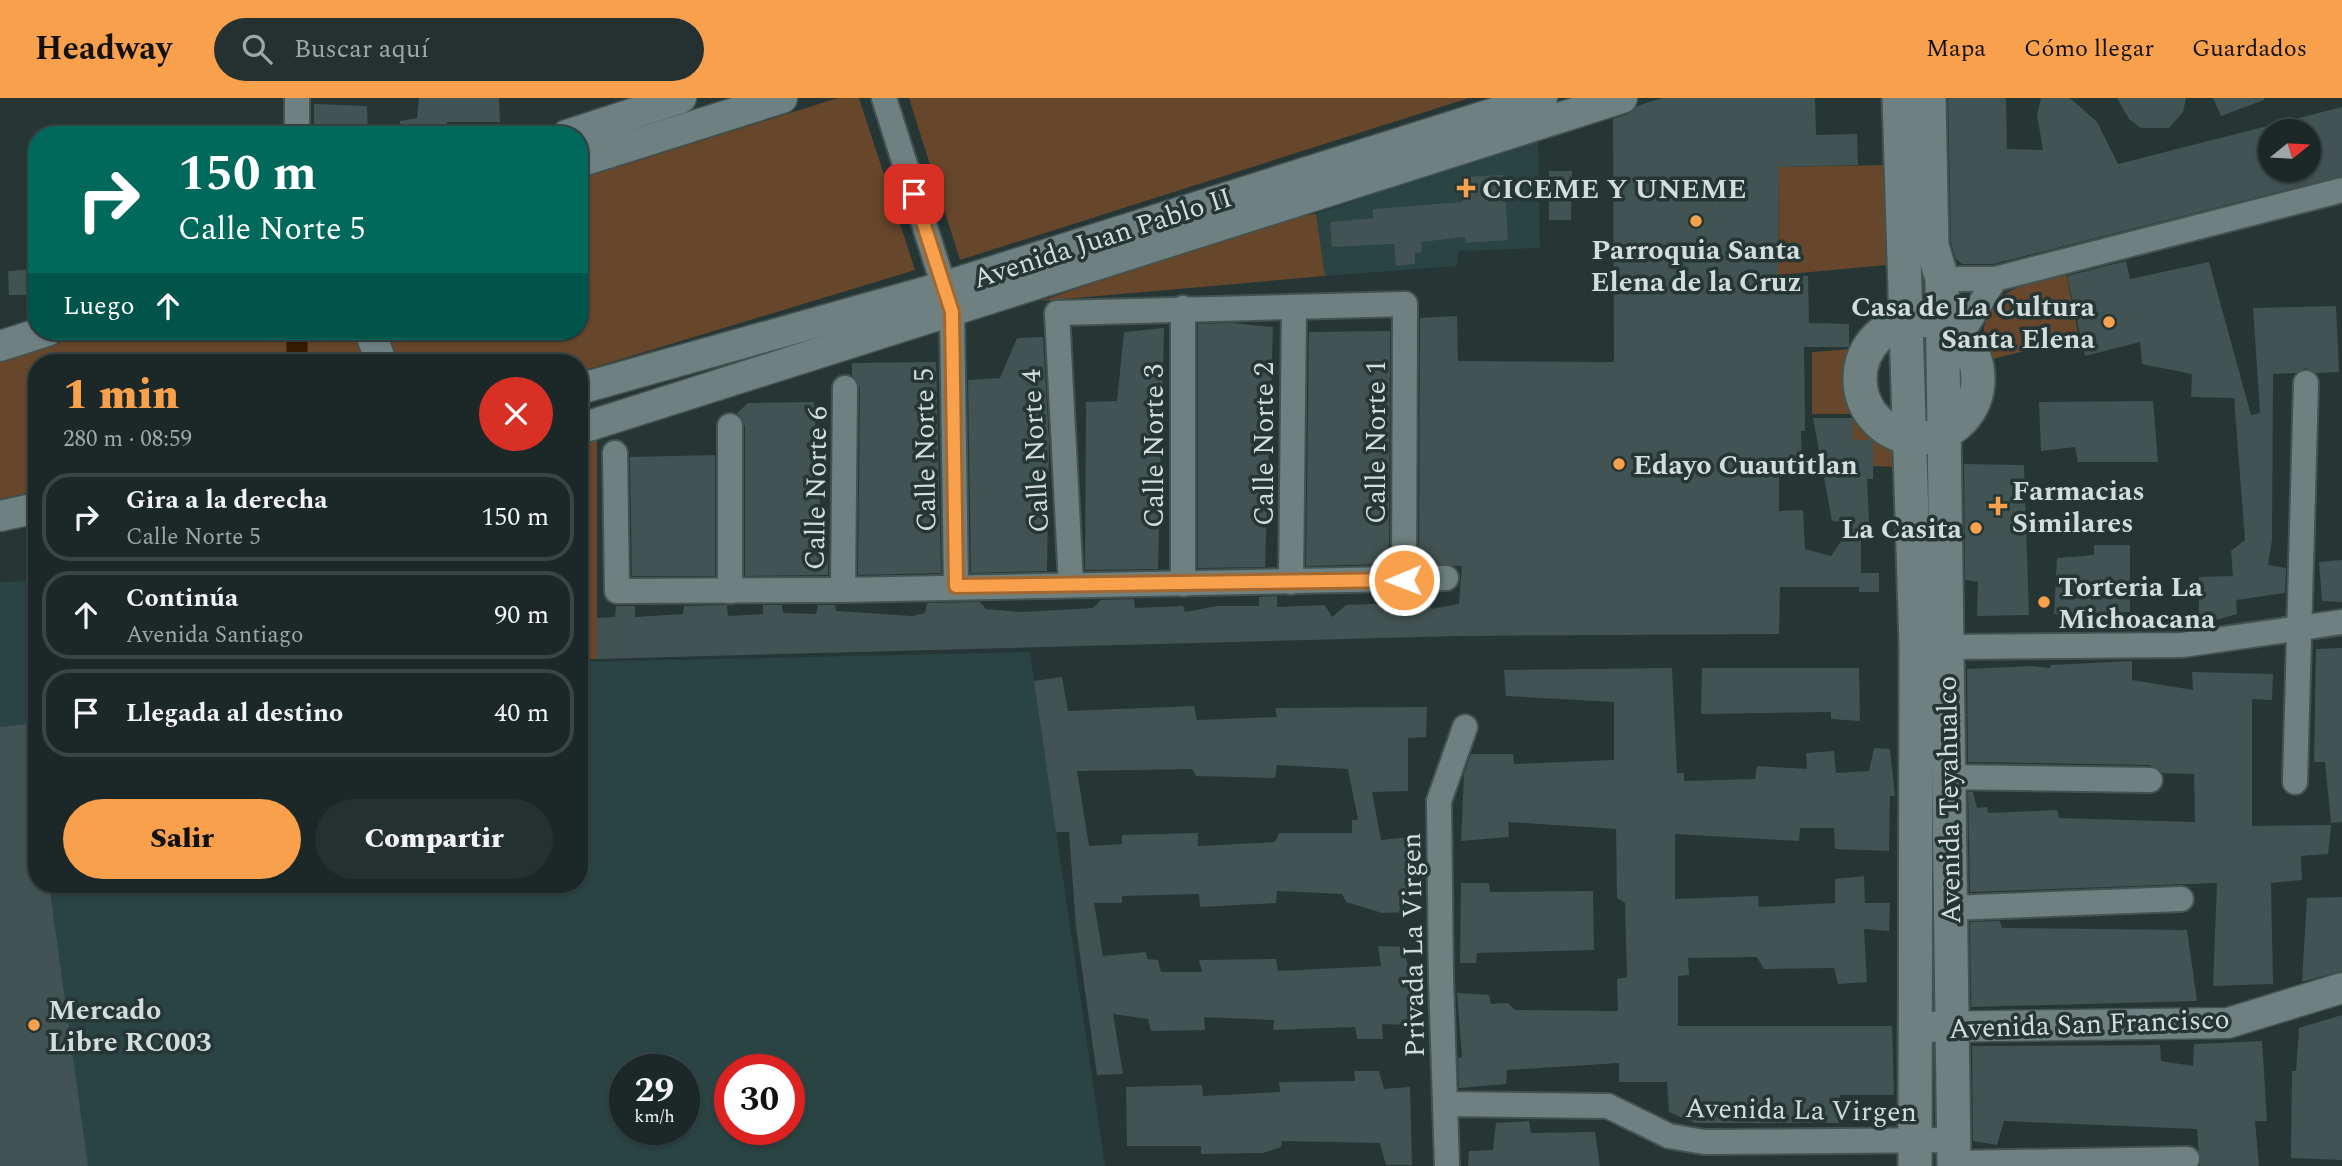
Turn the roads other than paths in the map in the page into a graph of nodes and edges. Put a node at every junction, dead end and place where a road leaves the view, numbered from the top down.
1 (297, 98) edge
2 (681, 98) edge
3 (782, 98) edge
4 (884, 98) edge
5 (1542, 98) edge
6 (1622, 98) edge
7 (1899, 98) edge
8 (1929, 98) edge
9 (297, 126) edge
10 (588, 128) edge
11 (588, 159) edge
12 (2342, 190) edge
13 (1941, 278) junction
14 (1995, 279) junction
15 (947, 300) junction
16 (1294, 307) junction
17 (1183, 308) junction
18 (1906, 321) junction
19 (1951, 331) junction
20 (28, 337) edge
21 (0, 346) edge
22 (2306, 383) dead end
23 (588, 387) edge
24 (845, 388) dead end
25 (588, 426) edge
26 (730, 426) dead end
27 (1943, 433) junction
28 (1909, 438) junction
29 (615, 453) dead end
30 (28, 510) edge
31 (0, 516) edge
32 (1446, 578) dead end
33 (1404, 580) junction
34 (1292, 582) junction
35 (1184, 584) junction
36 (1071, 585) junction
37 (956, 586) junction
38 (843, 590) junction
39 (730, 591) junction
40 (2342, 622) edge
41 (2300, 629) junction
42 (1945, 647) junction
43 (1465, 727) dead end
44 (1948, 777) junction
45 (2150, 780) dead end
46 (2295, 782) dead end
47 (2181, 899) dead end
48 (1950, 908) junction
49 (2342, 988) edge
50 (1915, 1027) junction
51 (1950, 1027) junction
52 (1445, 1104) junction
53 (1915, 1153) edge
54 (1954, 1156) edge
55 (2187, 1158) dead end
56 (1447, 1166) edge

1 - 9 street
2 - 10 street
3 - 11 street
4 - 15 street, Calle Norte 5
5 - 15 street, Avenida Juan Pablo II
6 - 15 street
7 - 18 main road, Avenida Teyahualco
8 - 13 main road, Avenida Teyahualco
12 - 14 street
13 - 14 street
13 - 19 main road, Avenida Teyahualco
14 - 19 street
15 - 23 street, Avenida Juan Pablo II
15 - 25 street
15 - 37 street, Calle Norte 5
16 - 17 street
16 - 33 street, Calle Norte 1
16 - 34 street, Calle Norte 2
17 - 35 street, Calle Norte 3
17 - 36 street, Calle Norte 4
18 - 19 main road
18 - 28 main road, Avenida Teyahualco
18 - 28 main road
19 - 27 main road, Avenida Teyahualco
20 - 21 street
22 - 41 street
24 - 38 street, Calle Norte 6
26 - 39 street
27 - 28 main road
27 - 42 main road, Avenida Teyahualco
28 - 50 main road, Avenida Teyahualco
29 - 39 street
30 - 31 street
32 - 33 street
33 - 34 street
34 - 35 street
35 - 36 street
36 - 37 street
37 - 38 street
38 - 39 street
40 - 41 street
41 - 42 street
41 - 46 street
42 - 44 main road, Avenida Teyahualco
43 - 52 street, Privada La Virgen
44 - 45 street
44 - 48 main road, Avenida Teyahualco
47 - 48 street
48 - 51 main road, Avenida Teyahualco
49 - 51 street, Avenida San Francisco
50 - 51 street, Avenida San Francisco
50 - 53 main road, Avenida Teyahualco
51 - 54 main road, Avenida Teyahualco
52 - 53 street, Avenida La Virgen
52 - 56 street, Privada La Virgen
53 - 54 street, Avenida La Virgen
54 - 55 street, Avenida La Virgen

